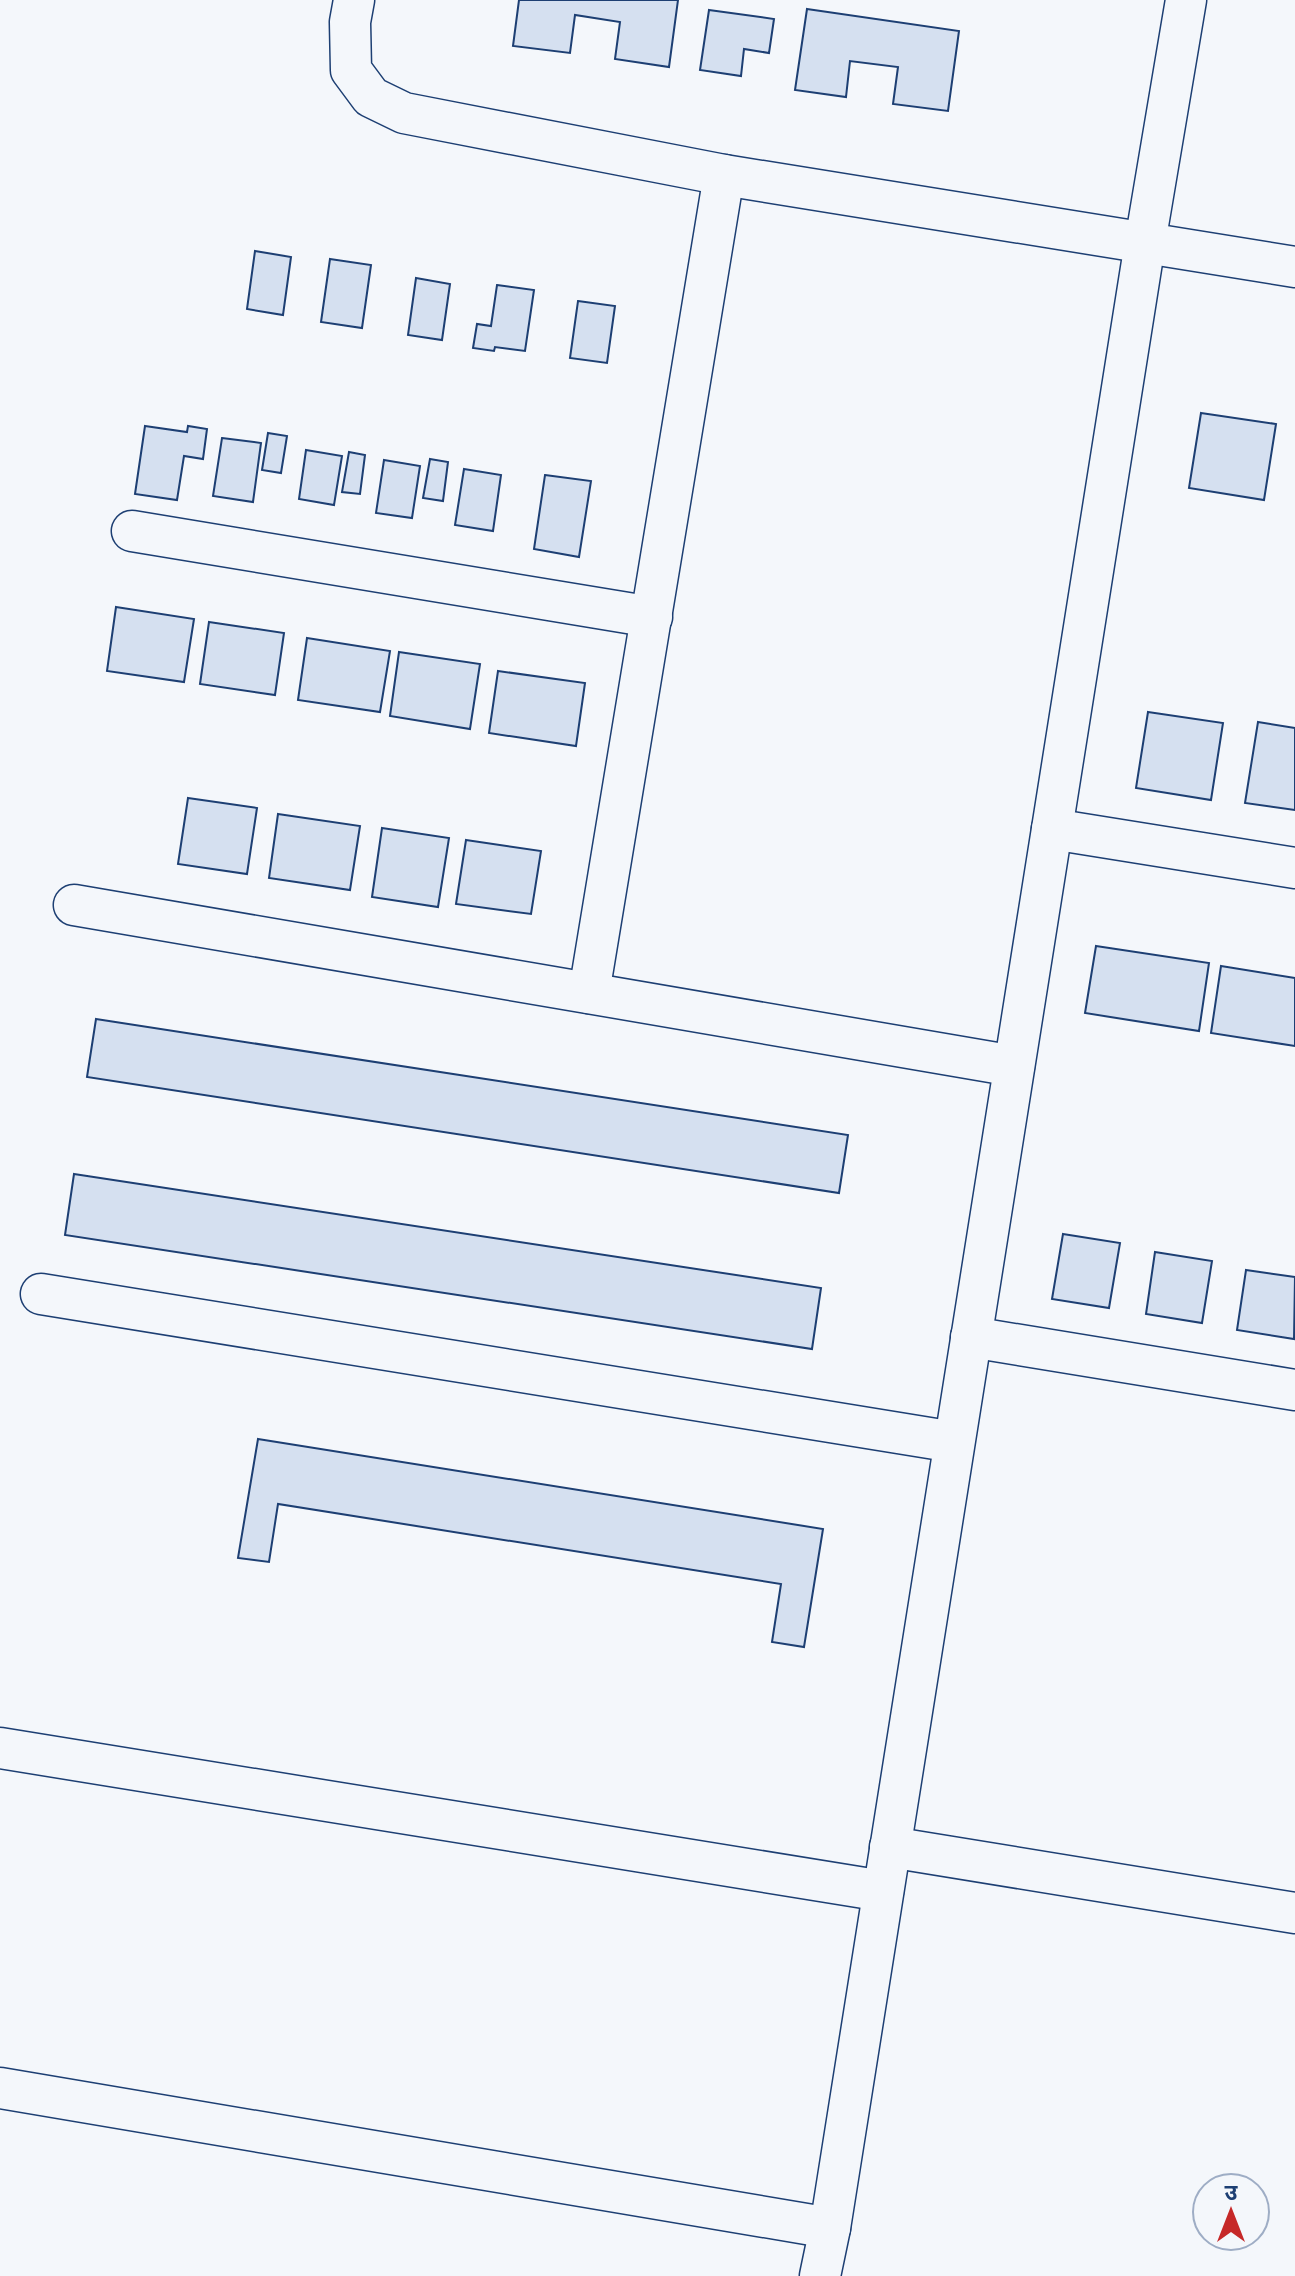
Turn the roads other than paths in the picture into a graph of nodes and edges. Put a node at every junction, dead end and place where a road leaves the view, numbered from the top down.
1 (354, 0) edge
2 (1186, 0) edge
3 (724, 175) junction
4 (1145, 243) junction
5 (1295, 267) edge
6 (132, 531) dead end
7 (652, 617) junction
8 (1052, 829) junction
9 (1295, 868) edge
10 (74, 905) dead end
11 (589, 993) junction
12 (1014, 1066) junction
13 (41, 1294) dead end
14 (971, 1337) junction
15 (1295, 1390) edge
16 (954, 1442) junction
17 (0, 1748) edge
18 (890, 1847) junction
19 (883, 1891) junction
20 (1295, 1913) edge
21 (0, 2088) edge
22 (830, 2228) junction
23 (820, 2276) edge

1 - 3 street
2 - 4 street
3 - 4 street
3 - 7 street
4 - 5 street
4 - 8 street
6 - 7 street
7 - 11 street
8 - 9 street
8 - 12 street
10 - 11 street
11 - 12 street
12 - 14 street
13 - 16 street
14 - 15 street
14 - 16 street
16 - 18 street
17 - 19 street
18 - 19 street
18 - 20 street
19 - 22 street
21 - 22 street
22 - 23 street

